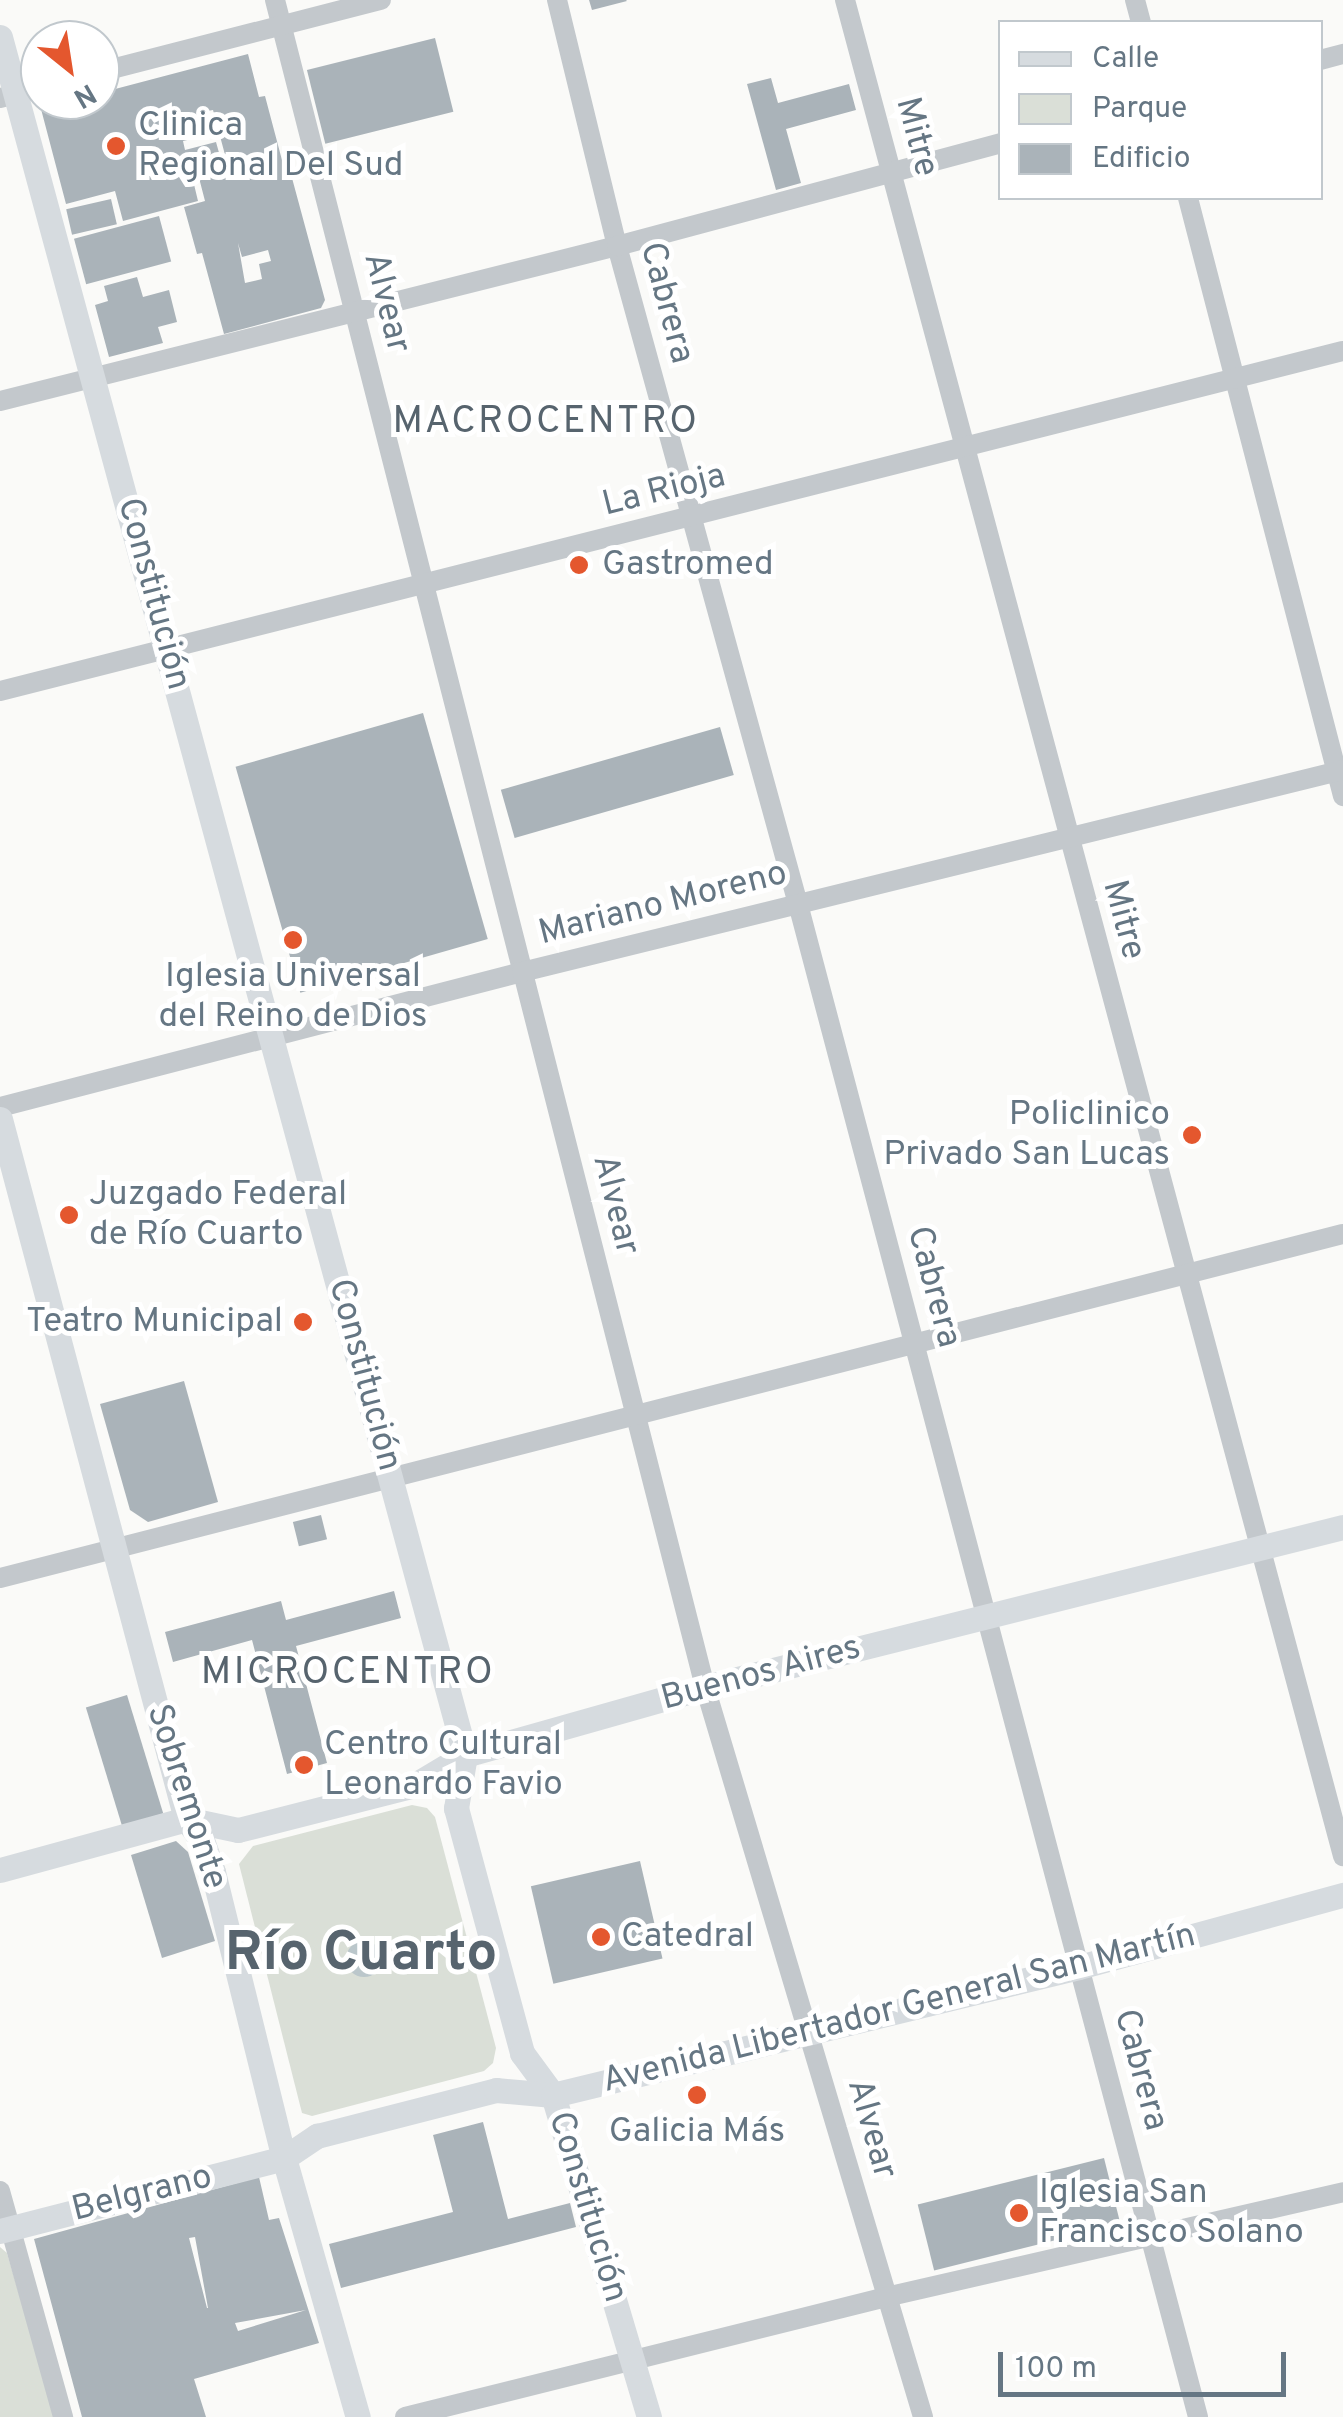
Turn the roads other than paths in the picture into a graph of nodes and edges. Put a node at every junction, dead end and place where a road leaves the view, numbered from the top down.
1 (274, 0) edge
2 (381, 0) edge
3 (557, 0) edge
4 (845, 0) edge
5 (281, 25) junction
6 (0, 37) edge
7 (120, 67) edge
8 (18, 93) edge
9 (998, 144) edge
10 (892, 173) junction
11 (1189, 200) edge
12 (617, 246) junction
13 (354, 312) junction
14 (1343, 351) edge
15 (94, 374) junction
16 (1238, 378) junction
17 (0, 401) edge
18 (967, 447) junction
19 (689, 518) junction
20 (424, 586) junction
21 (168, 650) junction
22 (0, 690) edge
23 (1340, 771) edge
24 (1343, 796) edge
25 (1068, 837) junction
26 (798, 904) junction
27 (522, 972) junction
28 (270, 1037) junction
29 (0, 1108) edge
30 (0, 1119) edge
31 (1343, 1234) edge
32 (1184, 1274) junction
33 (915, 1343) junction
34 (635, 1414) junction
35 (392, 1477) junction
36 (1343, 1526) edge
37 (1259, 1548) junction
38 (114, 1550) junction
39 (0, 1578) edge
40 (988, 1616) junction
41 (705, 1687) junction
42 (465, 1755) junction
43 (186, 1819) junction
44 (1343, 1856) edge
45 (0, 1870) edge
46 (1343, 1895) edge
47 (1079, 1967) junction
48 (808, 2030) junction
49 (553, 2095) junction
50 (284, 2158) junction
51 (0, 2190) edge
52 (1343, 2192) edge
53 (5, 2229) edge
54 (1151, 2238) junction
55 (886, 2297) junction
56 (634, 2359) junction
57 (63, 2417) edge
58 (358, 2417) edge
59 (406, 2417) edge
60 (649, 2417) edge
61 (923, 2417) edge
62 (1198, 2417) edge

1 - 5 street, Alvear
2 - 5 street
3 - 12 street, Cabrera
4 - 10 street, Mitre
5 - 7 street
5 - 13 street, Alvear
6 - 8 main road, Constitución
8 - 15 main road, Constitución
9 - 10 street
10 - 12 street
10 - 18 street, Mitre
11 - 16 street
12 - 13 street
12 - 19 street, Cabrera
13 - 15 street
13 - 20 street, Alvear
14 - 16 street, La Rioja
15 - 17 street
15 - 21 main road, Constitución
16 - 18 street, La Rioja
16 - 23 street
18 - 19 street, La Rioja
18 - 25 street, Mitre
19 - 20 street, La Rioja
19 - 26 street, Cabrera
20 - 21 street, La Rioja
20 - 27 street, Alvear
21 - 22 street, La Rioja
21 - 28 main road, Constitución
23 - 24 street
23 - 25 street, Mariano Moreno
25 - 26 street, Mariano Moreno
25 - 32 street, Mitre
26 - 27 street, Mariano Moreno
26 - 33 street, Cabrera
27 - 28 street, Mariano Moreno
27 - 34 street, Alvear
28 - 29 street, Mariano Moreno
28 - 35 main road, Constitución
30 - 38 main road, Sobremonte
31 - 32 street
32 - 33 street
32 - 37 street, Mitre
33 - 34 street
33 - 40 street, Cabrera
34 - 35 street
34 - 41 street, Alvear
35 - 38 street
35 - 42 main road, Constitución
36 - 37 main road, Buenos Aires
37 - 40 main road, Buenos Aires
37 - 44 street, Mitre
38 - 39 street
38 - 43 main road, Sobremonte
40 - 41 main road, Buenos Aires
40 - 47 street, Cabrera
41 - 42 main road, Buenos Aires
41 - 48 street, Alvear
42 - 43 main road, Buenos Aires
42 - 49 main road, Constitución
43 - 45 main road
43 - 50 main road, Sobremonte
46 - 47 main road, Avenida Libertador General San Martín
47 - 48 main road, Avenida Libertador General San Martín
47 - 54 street, Cabrera
48 - 49 main road, Avenida Libertador General San Martín
48 - 55 street, Alvear
49 - 50 main road, Avenida Libertador General San Martín
49 - 56 main road, Constitución
50 - 53 main road, Belgrano
50 - 58 main road, Sobremonte
51 - 53 street
52 - 54 street
53 - 57 street
54 - 55 street
54 - 62 street, Cabrera
55 - 56 street
55 - 61 street, Alvear
56 - 59 street
56 - 60 main road, Constitución

